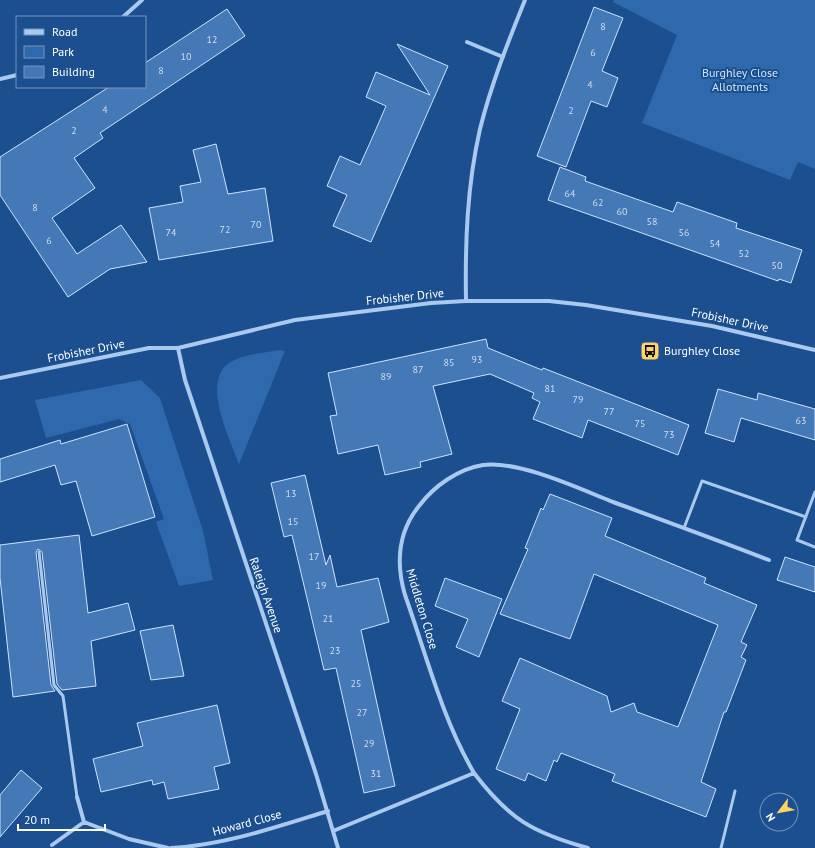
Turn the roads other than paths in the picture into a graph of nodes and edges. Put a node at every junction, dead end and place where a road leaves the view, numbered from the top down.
1 (142, 0) edge
2 (526, 0) edge
3 (124, 16) edge
4 (467, 42) dead end
5 (503, 57) junction
6 (16, 75) edge
7 (0, 79) edge
8 (466, 301) junction
9 (178, 348) junction
10 (815, 350) edge
11 (0, 378) edge
12 (815, 492) edge
13 (806, 517) junction
14 (684, 528) junction
15 (815, 547) edge
16 (39, 552) dead end
17 (769, 560) dead end
18 (474, 773) junction
19 (735, 791) dead end
20 (77, 797) joint
21 (328, 810) junction
22 (84, 822) junction
23 (333, 831) junction
24 (52, 845) dead end
25 (169, 848) edge
26 (338, 848) edge
27 (588, 848) edge
28 (721, 848) edge

1 - 3 street
2 - 5 street
4 - 5 street
5 - 8 street
6 - 7 street
8 - 9 street, Frobisher Drive
8 - 10 street, Frobisher Drive
9 - 11 street, Frobisher Drive
9 - 21 street, Raleigh Avenue
12 - 13 lane
13 - 14 lane
13 - 15 lane
14 - 17 street, Middleton Close
14 - 18 street, Middleton Close
16 - 20 lane
18 - 23 street
18 - 27 street, Middleton Close
19 - 28 lane
20 - 22 street
21 - 23 street, Raleigh Avenue
21 - 25 street, Howard Close
22 - 24 street
22 - 25 street, Howard Close
23 - 26 street, Raleigh Avenue

